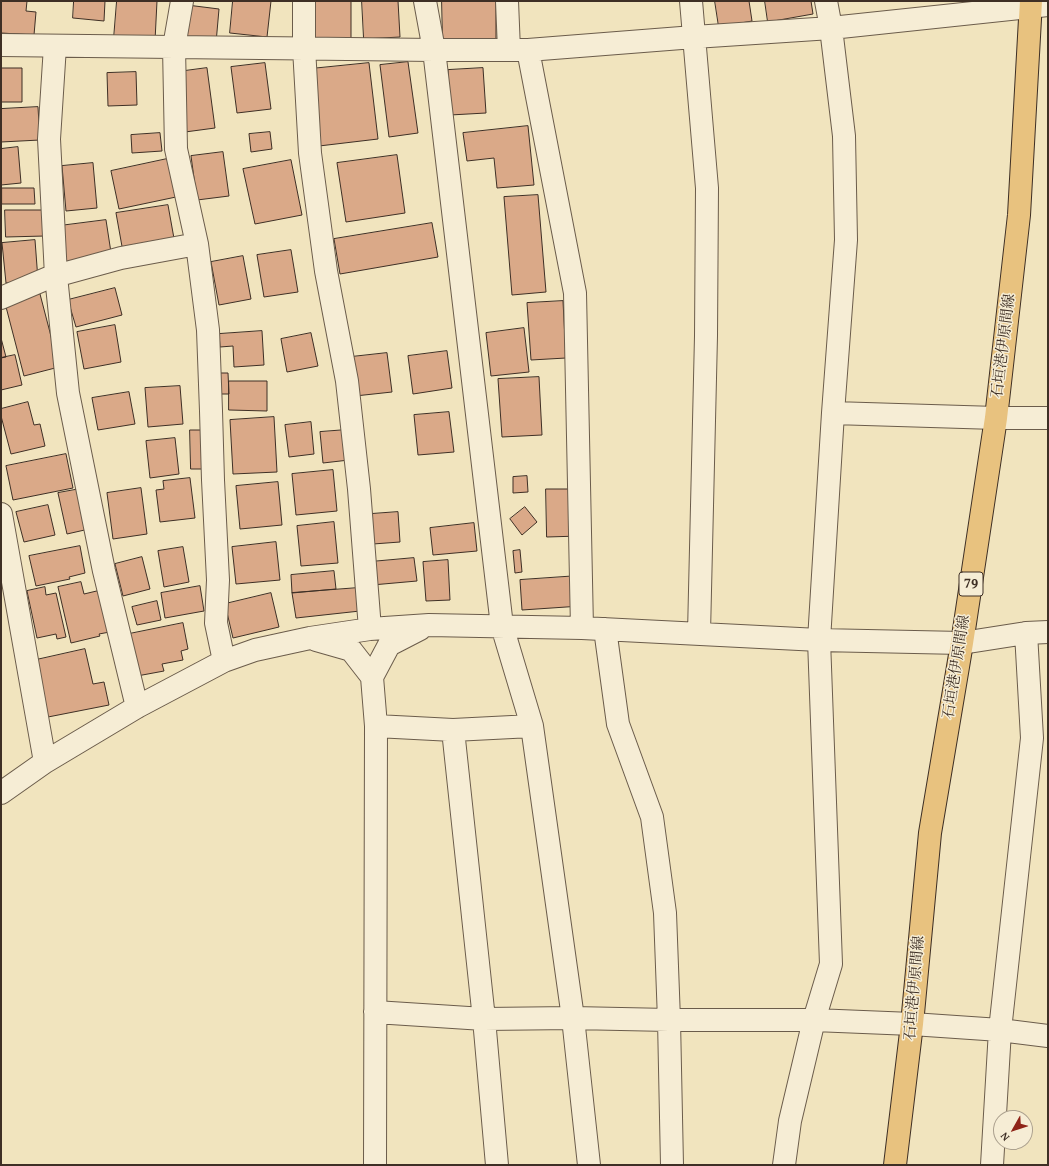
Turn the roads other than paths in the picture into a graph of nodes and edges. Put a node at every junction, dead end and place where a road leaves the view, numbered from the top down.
1 (182, 1) edge
2 (304, 1) edge
3 (425, 1) edge
4 (507, 1) edge
5 (691, 1) edge
6 (826, 1) edge
7 (1037, 4) edge
8 (911, 10) edge
9 (831, 28) junction
10 (694, 37) junction
11 (1, 45) edge
12 (55, 46) junction
13 (174, 47) junction
14 (304, 48) junction
15 (434, 50) junction
16 (518, 50) junction
17 (198, 244) junction
18 (56, 276) junction
19 (1, 298) edge
20 (833, 412) junction
21 (996, 418) junction
22 (1048, 418) edge
23 (1, 514) edge
24 (429, 625) junction
25 (502, 626) junction
26 (582, 628) junction
27 (370, 629) junction
28 (605, 629) junction
29 (1048, 632) edge
30 (699, 633) junction
31 (1026, 633) junction
32 (310, 638) junction
33 (819, 640) junction
34 (962, 644) junction
35 (224, 661) junction
36 (372, 677) junction
37 (137, 707) junction
38 (376, 726) junction
39 (532, 726) junction
40 (453, 730) junction
41 (45, 762) junction
42 (1, 793) edge
43 (375, 1012) junction
44 (572, 1018) junction
45 (484, 1019) junction
46 (669, 1020) junction
47 (814, 1020) junction
48 (912, 1024) junction
49 (1000, 1030) junction
50 (1048, 1036) edge
51 (375, 1165) edge
52 (497, 1165) edge
53 (589, 1165) edge
54 (672, 1165) edge
55 (784, 1165) edge
56 (895, 1165) edge
57 (992, 1165) edge

1 - 13 street
2 - 14 street
3 - 15 street
4 - 16 street
5 - 10 street
6 - 9 street
7 - 8 street
7 - 21 main road, 石垣港伊原間線 / 79
8 - 9 street
9 - 10 street
9 - 20 street
10 - 16 street
10 - 30 street
11 - 12 street
12 - 13 street
12 - 18 street
13 - 14 street
13 - 17 street
14 - 15 street
14 - 27 street
15 - 16 street
15 - 25 street
16 - 26 street
17 - 18 street
17 - 35 street
18 - 19 street
18 - 37 street
20 - 21 street
20 - 33 street
21 - 22 street
21 - 34 main road, 石垣港伊原間線 / 79
23 - 41 street
24 - 25 street
24 - 27 street
24 - 36 street
25 - 26 street
25 - 39 street
26 - 28 street
27 - 32 street
28 - 30 street
28 - 46 street
29 - 31 street
30 - 33 street
31 - 34 street
31 - 49 street
32 - 35 street
32 - 36 street
33 - 34 street
33 - 47 street
34 - 48 main road, 石垣港伊原間線 / 79
35 - 37 street
36 - 38 street
37 - 41 street
38 - 40 street
38 - 43 street
39 - 40 street
39 - 44 street
40 - 45 street
41 - 42 street
43 - 45 street
43 - 51 street
44 - 45 street
44 - 46 street
44 - 53 street
45 - 52 street
46 - 47 street
46 - 54 street
47 - 48 street
47 - 55 street
48 - 49 street
48 - 56 main road, 石垣港伊原間線 / 79
49 - 50 street
49 - 57 street

